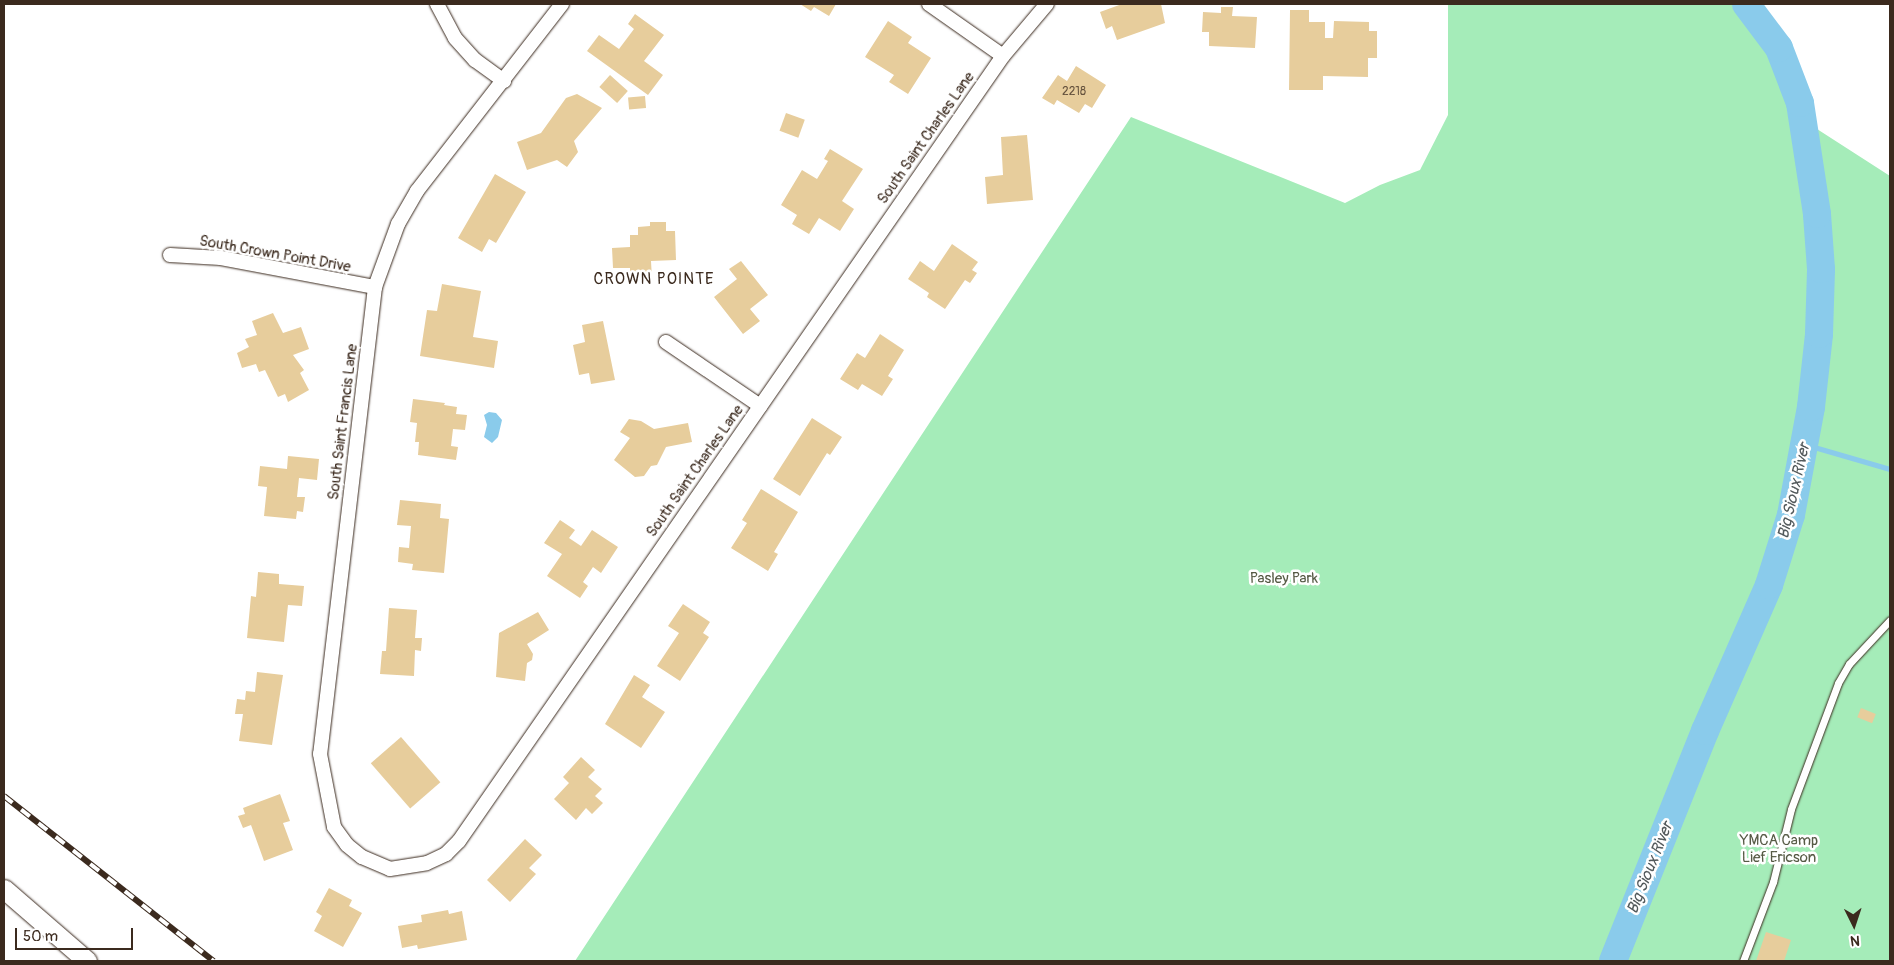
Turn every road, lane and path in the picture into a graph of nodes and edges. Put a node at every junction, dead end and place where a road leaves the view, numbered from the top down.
1 (437, 4) edge
2 (562, 4) edge
3 (929, 4) edge
4 (1046, 4) edge
5 (1003, 56) junction
6 (504, 81) junction
7 (170, 255) dead end
8 (375, 288) junction
9 (666, 342) dead end
10 (760, 406) junction
11 (1890, 620) edge
12 (390, 869) joint
13 (4, 889) edge
14 (87, 961) edge
15 (1743, 961) edge

1 - 6 street
2 - 6 street, South Saint Francis Lane
3 - 5 street
4 - 5 street, South Saint Charles Lane
5 - 10 street, South Saint Charles Lane
6 - 8 street, South Saint Francis Lane
7 - 8 street, South Crown Point Drive
8 - 12 street, South Saint Francis Lane
9 - 10 street
10 - 12 street, South Saint Charles Lane
11 - 15 lane
13 - 14 main road

